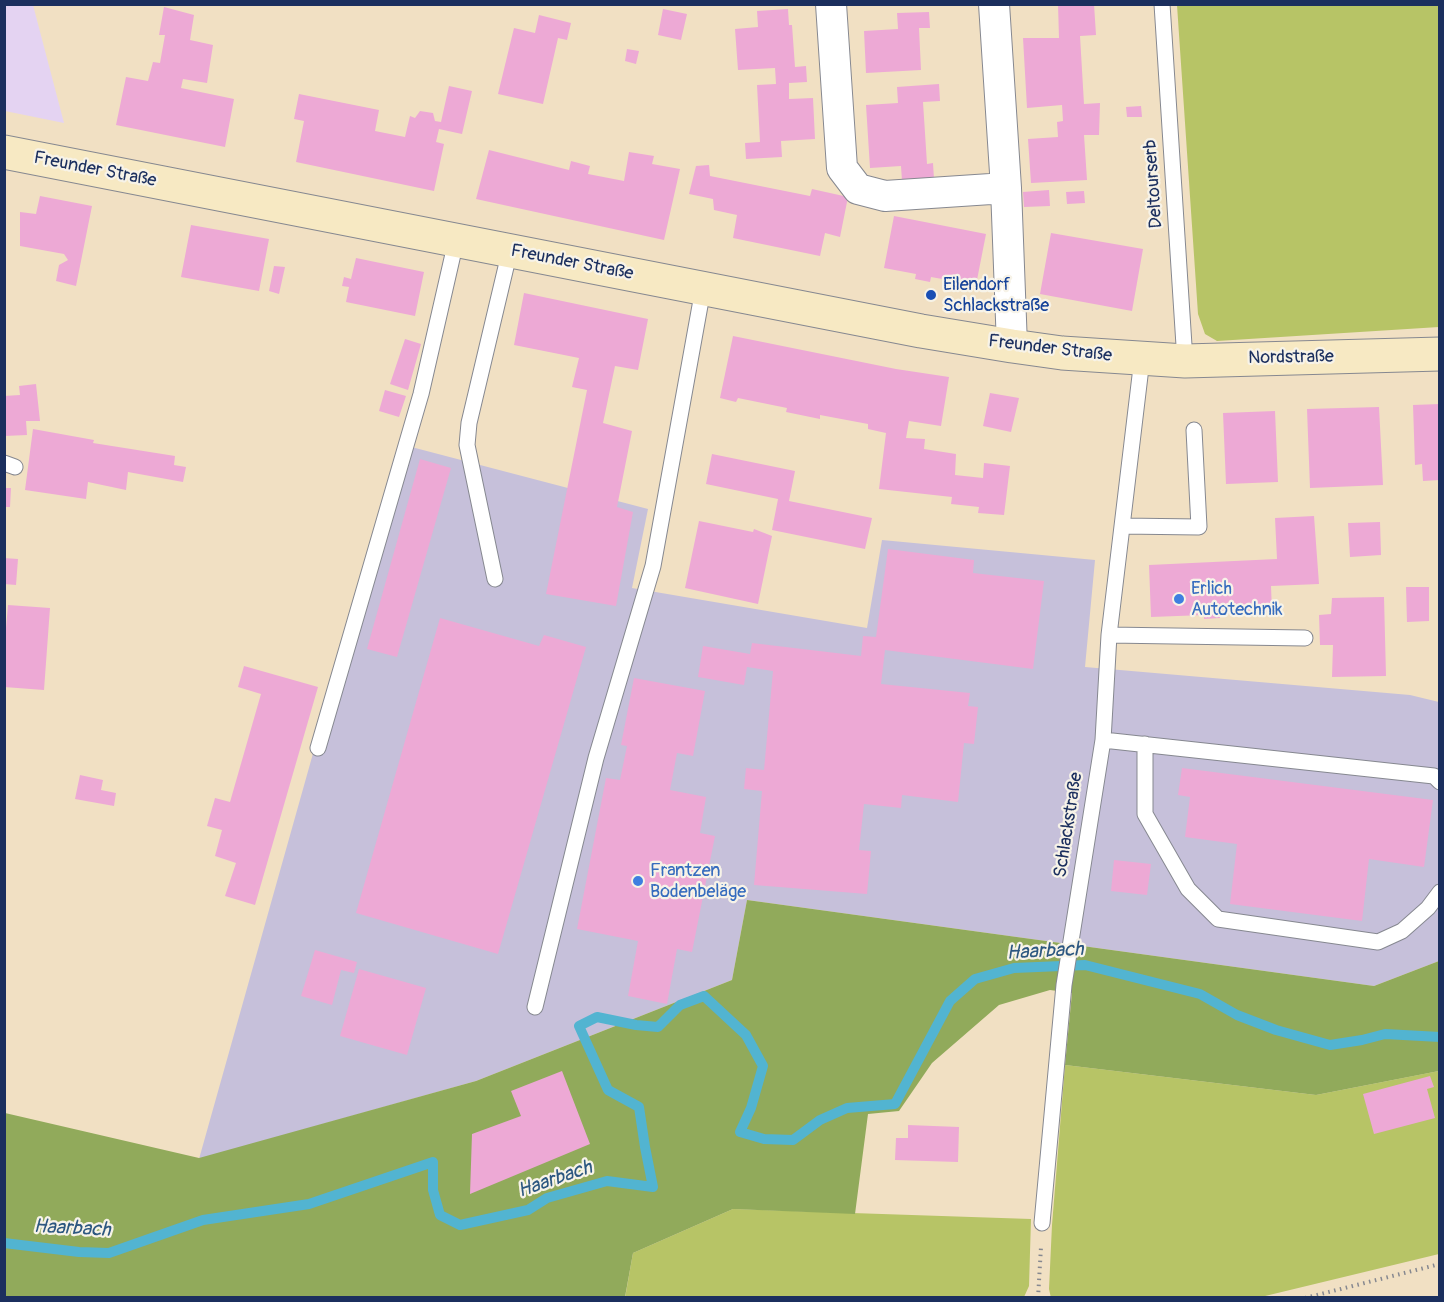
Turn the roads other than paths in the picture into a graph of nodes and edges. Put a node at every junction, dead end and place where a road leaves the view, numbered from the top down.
1 (831, 4) edge
2 (994, 4) edge
3 (1162, 4) edge
4 (4, 152) edge
5 (1006, 188) junction
6 (456, 241) junction
7 (510, 250) junction
8 (703, 289) junction
9 (1012, 346) junction
10 (1440, 354) edge
11 (1142, 359) junction
12 (1185, 361) junction
13 (1194, 430) dead end
14 (1122, 526) junction
15 (495, 579) dead end
16 (1109, 634) junction
17 (1305, 638) dead end
18 (1103, 740) junction
19 (1145, 744) junction
20 (318, 747) dead end
21 (1440, 782) edge
22 (1440, 892) edge
23 (535, 1007) dead end
24 (1042, 1223) road end

1 - 5 street
2 - 5 street
3 - 12 lane, Deltourserb
4 - 6 main road, Freunder Straße
5 - 9 street
6 - 7 main road, Freunder Straße
6 - 20 lane
7 - 8 main road, Freunder Straße
7 - 15 lane
8 - 9 main road, Freunder Straße
8 - 23 lane
9 - 11 main road, Freunder Straße
10 - 12 main road, Nordstraße
11 - 12 main road, Nordstraße
11 - 14 lane, Schlackstraße
13 - 14 lane
14 - 16 lane, Schlackstraße
16 - 17 lane
16 - 18 lane, Schlackstraße
18 - 19 lane
18 - 24 lane, Schlackstraße
19 - 21 lane
19 - 22 lane

